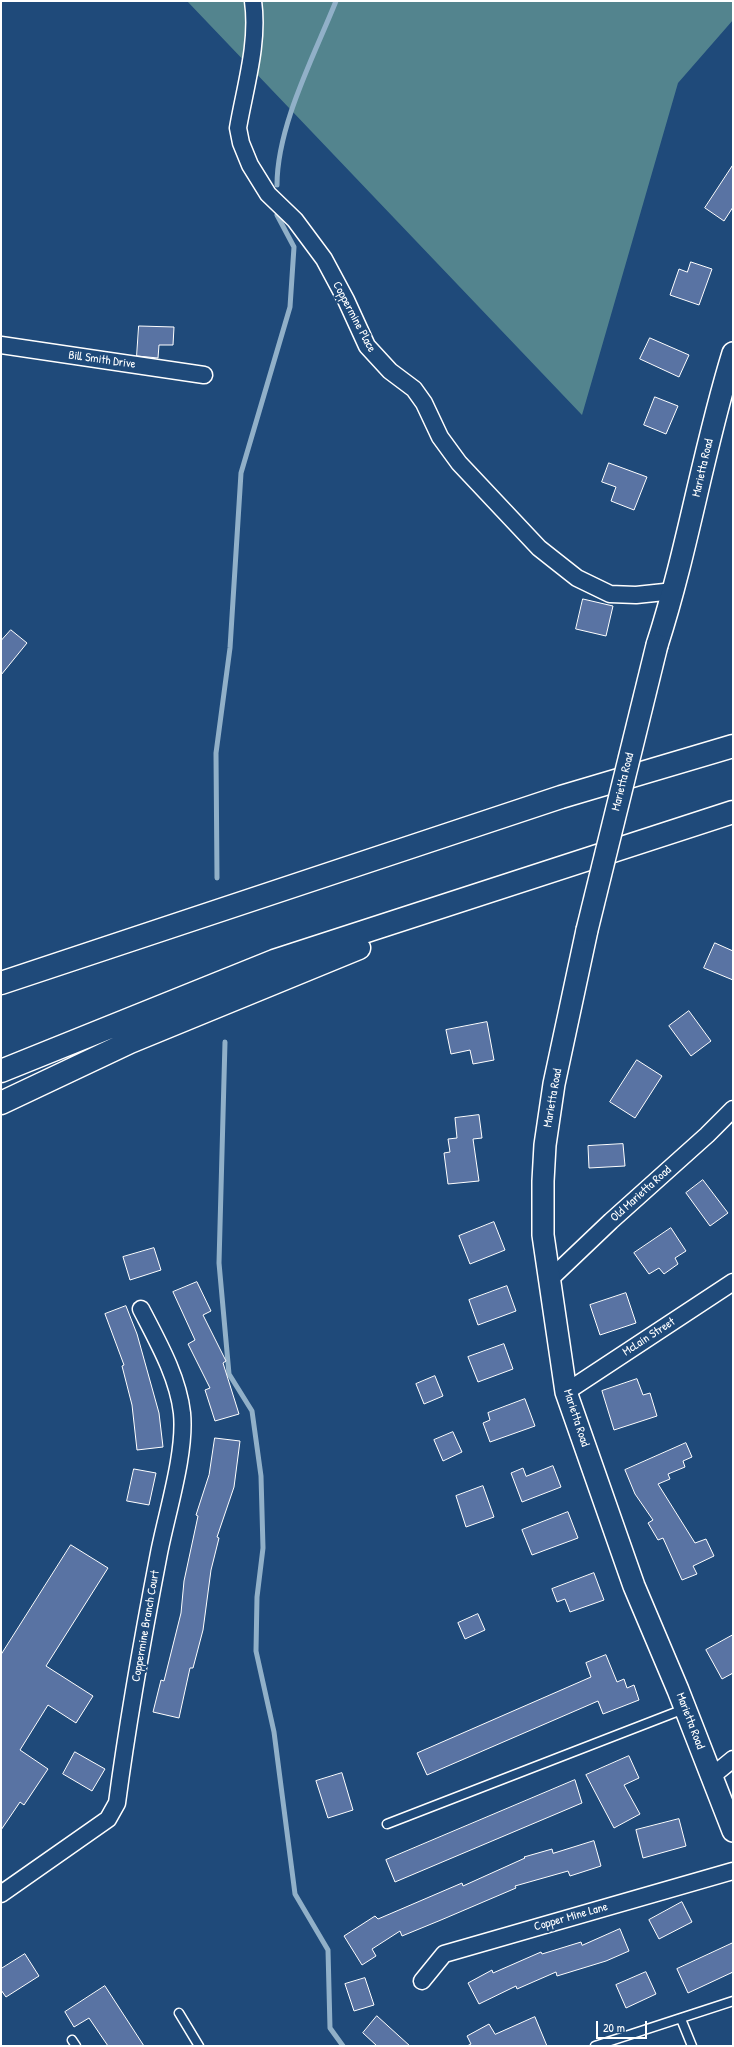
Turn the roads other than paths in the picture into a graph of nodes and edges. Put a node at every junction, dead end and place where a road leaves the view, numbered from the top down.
1 (253, 1) edge
2 (1, 345) edge
3 (733, 353) edge
4 (204, 375) dead end
5 (674, 591) junction
6 (733, 746) edge
7 (733, 812) edge
8 (546, 874) junction
9 (1, 983) edge
10 (1, 1072) edge
11 (1, 1103) edge
12 (733, 1109) edge
13 (549, 1280) junction
14 (733, 1282) edge
15 (141, 1310) dead end
16 (566, 1392) junction
17 (685, 1709) junction
18 (733, 1759) edge
19 (711, 1777) junction
20 (387, 1824) dead end
21 (733, 1831) edge
22 (733, 1871) edge
23 (1, 1894) edge
24 (422, 1981) dead end
25 (733, 2001) edge
26 (179, 2013) dead end
27 (681, 2019) junction
28 (199, 2046) edge
29 (595, 2046) edge
30 (692, 2046) edge

1 - 5 street, Coppermine Place
2 - 4 street, Bill Smith Drive
3 - 5 street, Marietta Road
5 - 13 street, Marietta Road, bridge
6 - 9 highway
7 - 8 highway
8 - 10 highway
8 - 11 highway
12 - 13 street, Old Marietta Road
13 - 16 street, Marietta Road
14 - 16 street, McLain Street
15 - 23 street, Coppermine Branch Court
16 - 17 street, Marietta Road
17 - 19 street, Marietta Road
17 - 20 lane
18 - 19 street
19 - 21 street, Marietta Road
22 - 24 street, Copper Mine Lane
25 - 27 lane
26 - 28 lane
27 - 29 lane
27 - 30 lane

